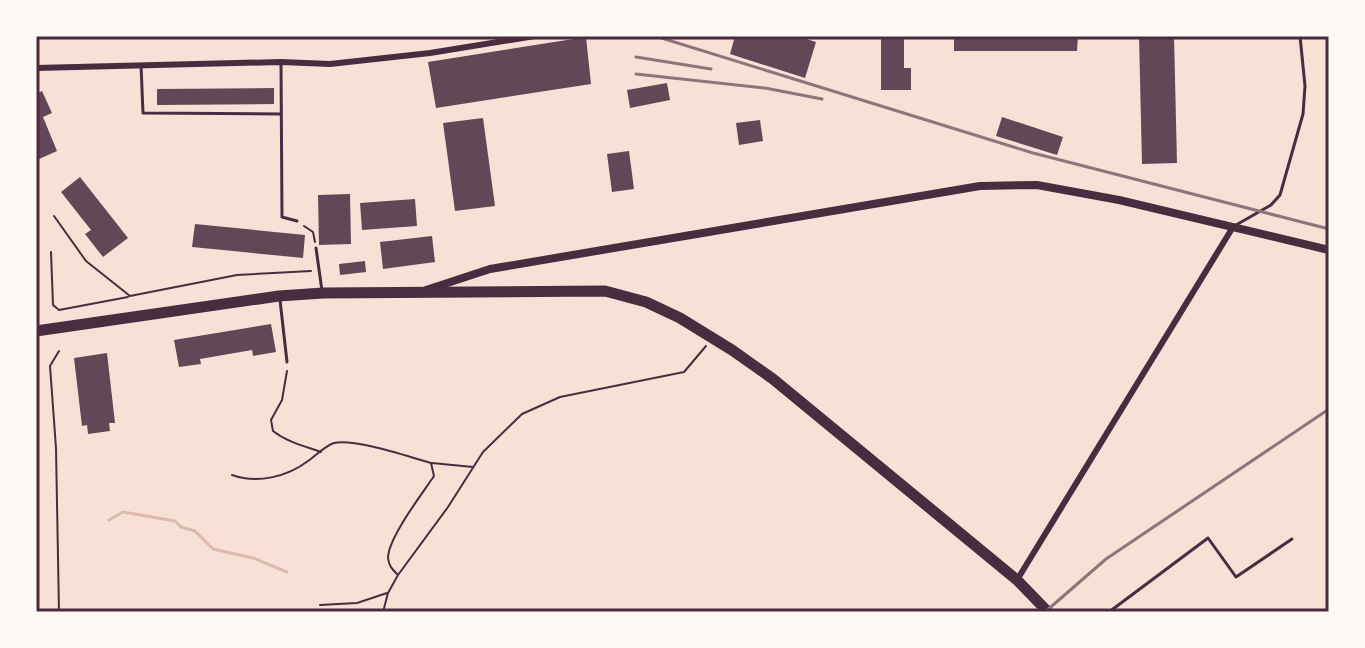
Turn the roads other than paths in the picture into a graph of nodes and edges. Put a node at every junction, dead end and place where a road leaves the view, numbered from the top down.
1 (535, 36) edge
2 (1300, 36) edge
3 (281, 62) junction
4 (141, 65) junction
5 (36, 68) edge
6 (281, 114) junction
7 (297, 221) road end
8 (1233, 227) junction
9 (316, 248) road end
10 (1329, 250) edge
11 (421, 292) junction
12 (323, 293) junction
13 (279, 296) junction
14 (36, 331) edge
15 (287, 362) road end
16 (1292, 539) dead end
17 (1017, 580) junction
18 (1048, 612) edge
19 (1109, 612) edge

1 - 3 street
2 - 8 lane
3 - 4 street
3 - 6 lane
4 - 5 street
4 - 6 lane
6 - 7 lane
8 - 10 street
8 - 11 street
8 - 17 street
9 - 12 lane
11 - 12 highway
11 - 17 highway
12 - 13 highway
13 - 14 highway
13 - 15 lane
16 - 19 lane
17 - 18 highway

